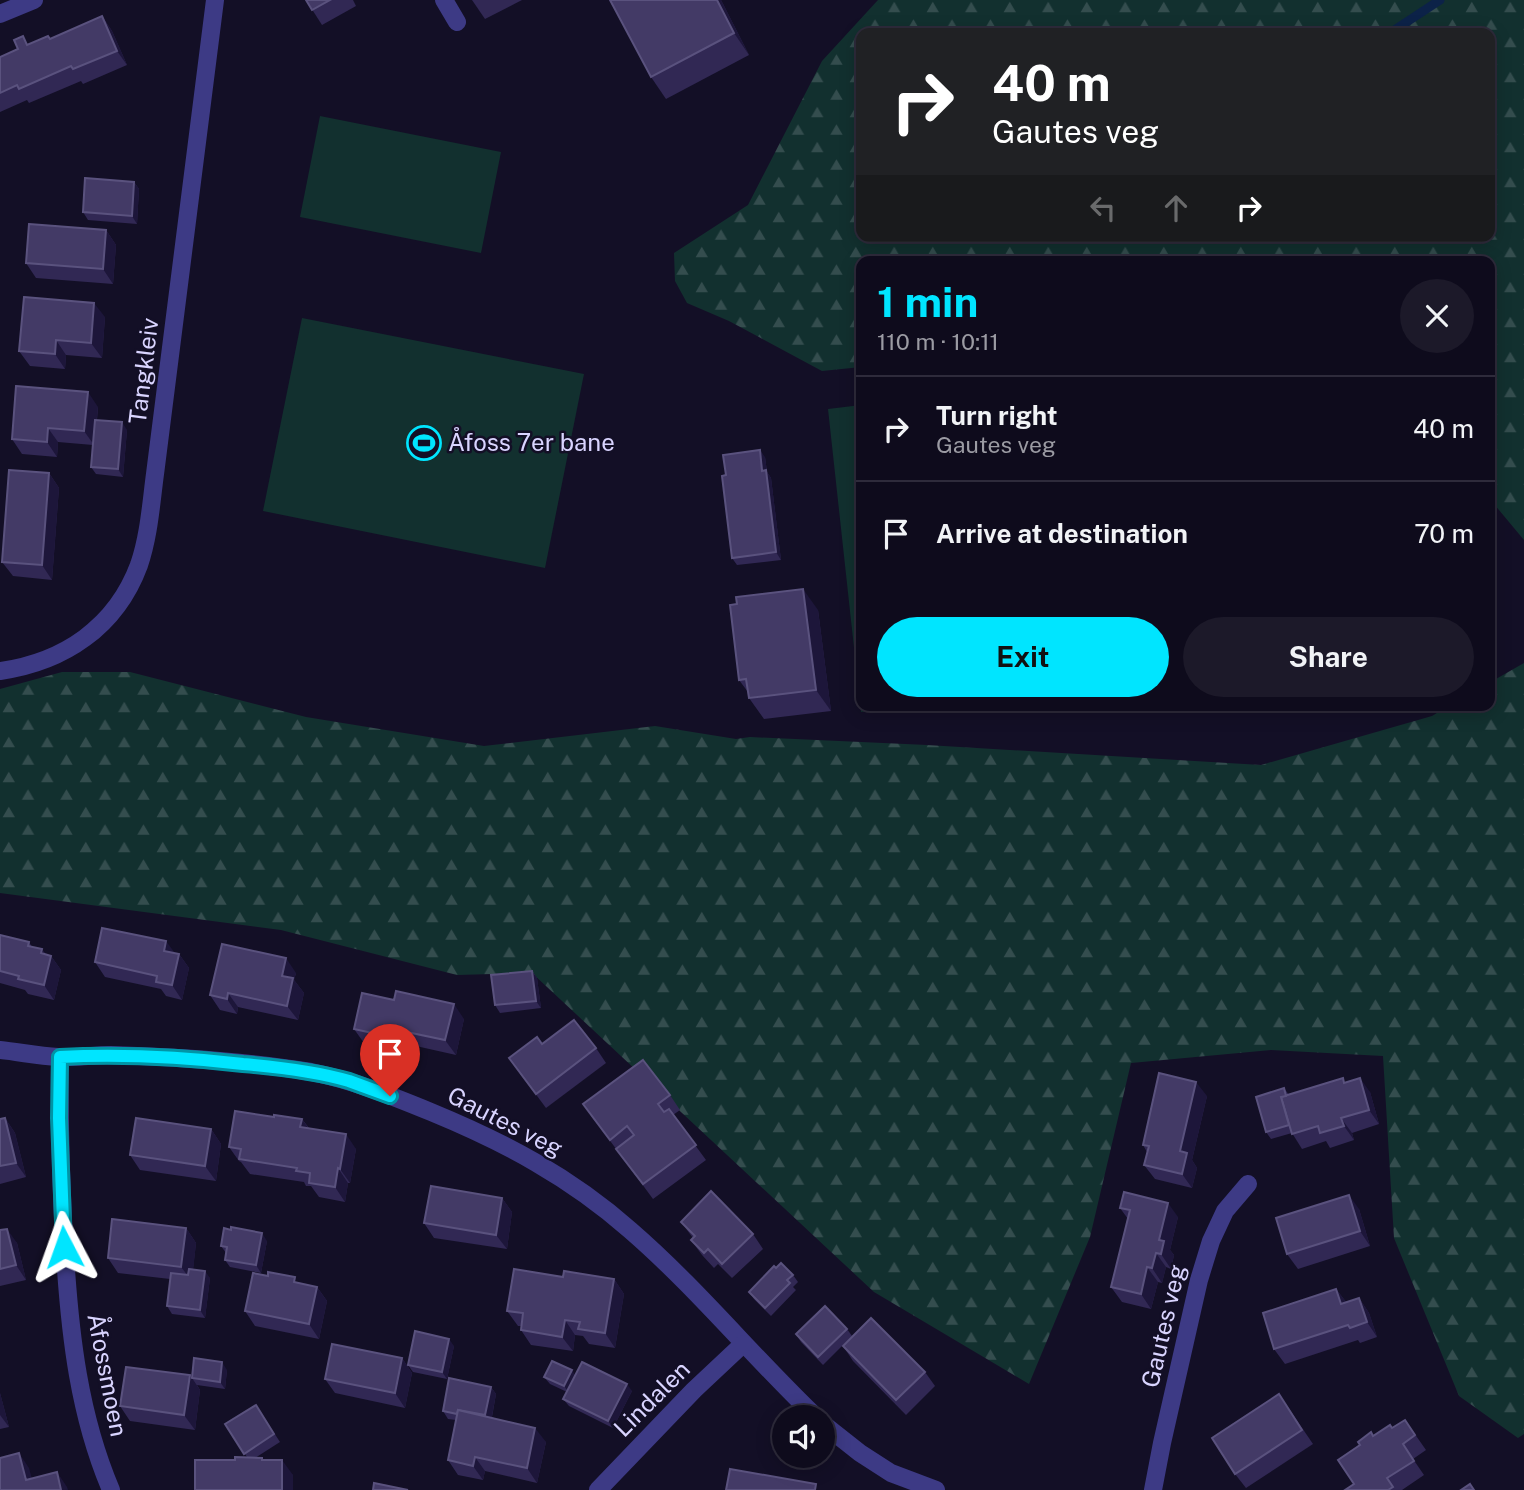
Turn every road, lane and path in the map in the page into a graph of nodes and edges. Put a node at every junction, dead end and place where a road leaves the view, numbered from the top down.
1 (34, 0) edge
2 (215, 0) edge
3 (444, 0) edge
4 (0, 14) edge
5 (457, 22) dead end
6 (0, 671) edge
7 (0, 1050) edge
8 (60, 1057) junction
9 (1248, 1184) dead end
10 (743, 1344) junction
11 (804, 1405) edge
12 (835, 1433) edge
13 (111, 1490) edge
14 (598, 1490) edge
15 (936, 1490) edge
16 (1153, 1490) edge

1 - 4 street
2 - 6 street, Tangkleiv
3 - 5 street
7 - 8 street, Gautes veg
8 - 10 street, Gautes veg
8 - 13 street, Åfossmoen
9 - 16 street, Gautes veg
10 - 11 street, Gautes veg
10 - 14 street, Lindalen
12 - 15 street

